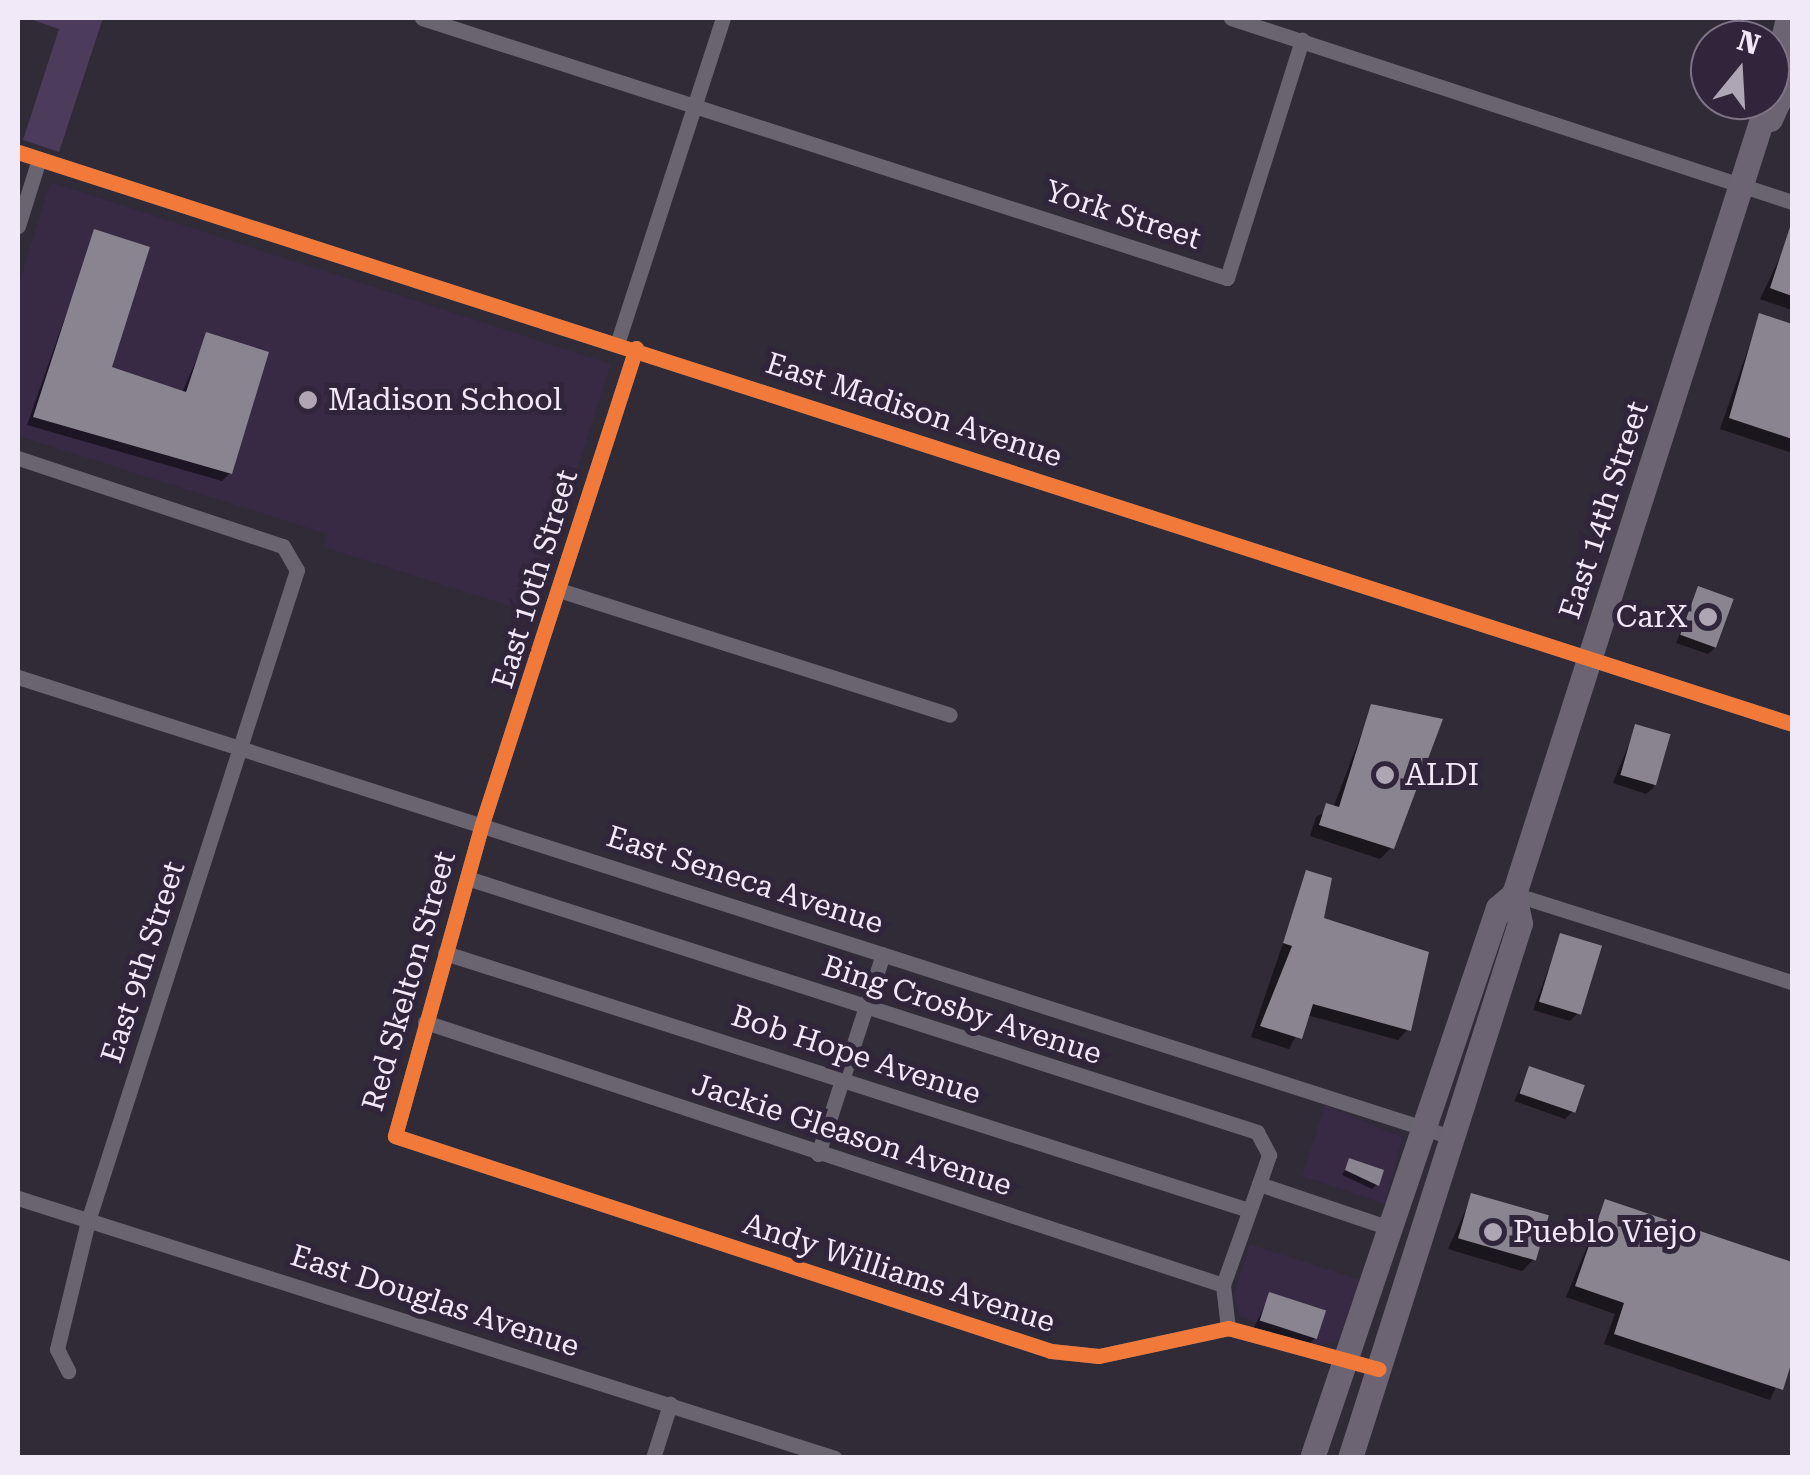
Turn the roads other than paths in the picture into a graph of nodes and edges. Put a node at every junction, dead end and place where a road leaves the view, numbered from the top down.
1 (422, 18) edge
2 (723, 18) edge
3 (1231, 18) edge
4 (1302, 40) junction
5 (1792, 71) edge
6 (694, 105) junction
7 (1763, 120) edge
8 (1757, 146) junction
9 (18, 152) edge
10 (39, 159) junction
11 (1742, 186) junction
12 (1792, 202) edge
13 (18, 226) edge
14 (618, 342) junction
15 (636, 348) junction
16 (18, 458) edge
17 (559, 590) junction
18 (1590, 659) junction
19 (18, 677) edge
20 (950, 715) dead end
21 (1792, 724) edge
22 (240, 750) junction
23 (482, 824) junction
24 (467, 878) junction
25 (1514, 894) junction
26 (445, 953) junction
27 (883, 954) junction
28 (1792, 982) edge
29 (866, 1009) junction
30 (425, 1022) junction
31 (843, 1079) junction
32 (1420, 1127) junction
33 (1455, 1138) junction
34 (410, 1144) joint
35 (818, 1154) junction
36 (1258, 1184) junction
37 (18, 1198) edge
38 (1249, 1210) junction
39 (88, 1220) junction
40 (1388, 1227) junction
41 (1223, 1285) junction
42 (1228, 1328) junction
43 (1344, 1359) junction
44 (1379, 1369) junction
45 (68, 1371) dead end
46 (670, 1404) junction
47 (654, 1458) edge
48 (835, 1458) edge
49 (1312, 1458) edge
50 (1350, 1458) edge

1 - 6 street
2 - 6 street
3 - 4 street
4 - 6 street, York Street
4 - 11 street
5 - 8 main road, East 14th Street
6 - 14 street
7 - 8 main road, East 14th Street
8 - 11 main road, East 14th Street
9 - 10 street, East Madison Avenue
10 - 13 street
10 - 14 street, East Madison Avenue
11 - 12 street
11 - 18 main road, East 14th Street
14 - 15 street, East Madison Avenue
15 - 17 street, East 10th Street
15 - 18 street, East Madison Avenue
16 - 22 street, East 9th Street
17 - 20 street
17 - 23 street, East 10th Street
18 - 21 street, East Madison Avenue
18 - 25 main road, East 14th Street
19 - 22 street, East Seneca Avenue
22 - 23 street, East Seneca Avenue
22 - 39 street, East 9th Street
23 - 24 street, Red Skelton Street
23 - 27 street, East Seneca Avenue
24 - 26 street, Red Skelton Street
24 - 29 street, Bing Crosby Avenue
25 - 28 street
25 - 32 main road, East 14th Street
25 - 33 main road, East 14th Street
26 - 30 street, Red Skelton Street
26 - 31 street, Bob Hope Avenue
27 - 29 street
27 - 32 street, East Seneca Avenue
29 - 31 street
29 - 36 street, Bing Crosby Avenue
30 - 34 street, Red Skelton Street
30 - 35 street, Jackie Gleason Avenue
31 - 35 street
31 - 38 street, Bob Hope Avenue
32 - 33 street, East Seneca Avenue
32 - 40 main road, East 14th Street
33 - 44 main road, East 14th Street
34 - 42 street, Andy Williams Avenue
35 - 41 street, Jackie Gleason Avenue
36 - 38 street, Bing Crosby Avenue
36 - 40 street
37 - 39 street, East Douglas Avenue
38 - 41 street, Bing Crosby Avenue
39 - 45 street, East 9th Street
39 - 46 street, East Douglas Avenue
40 - 43 main road, East 14th Street
41 - 42 street
42 - 43 street, Andy Williams Avenue
43 - 44 street, Andy Williams Avenue
43 - 49 main road, East 14th Street
44 - 50 main road, East 14th Street
46 - 47 street
46 - 48 street, East Douglas Avenue

